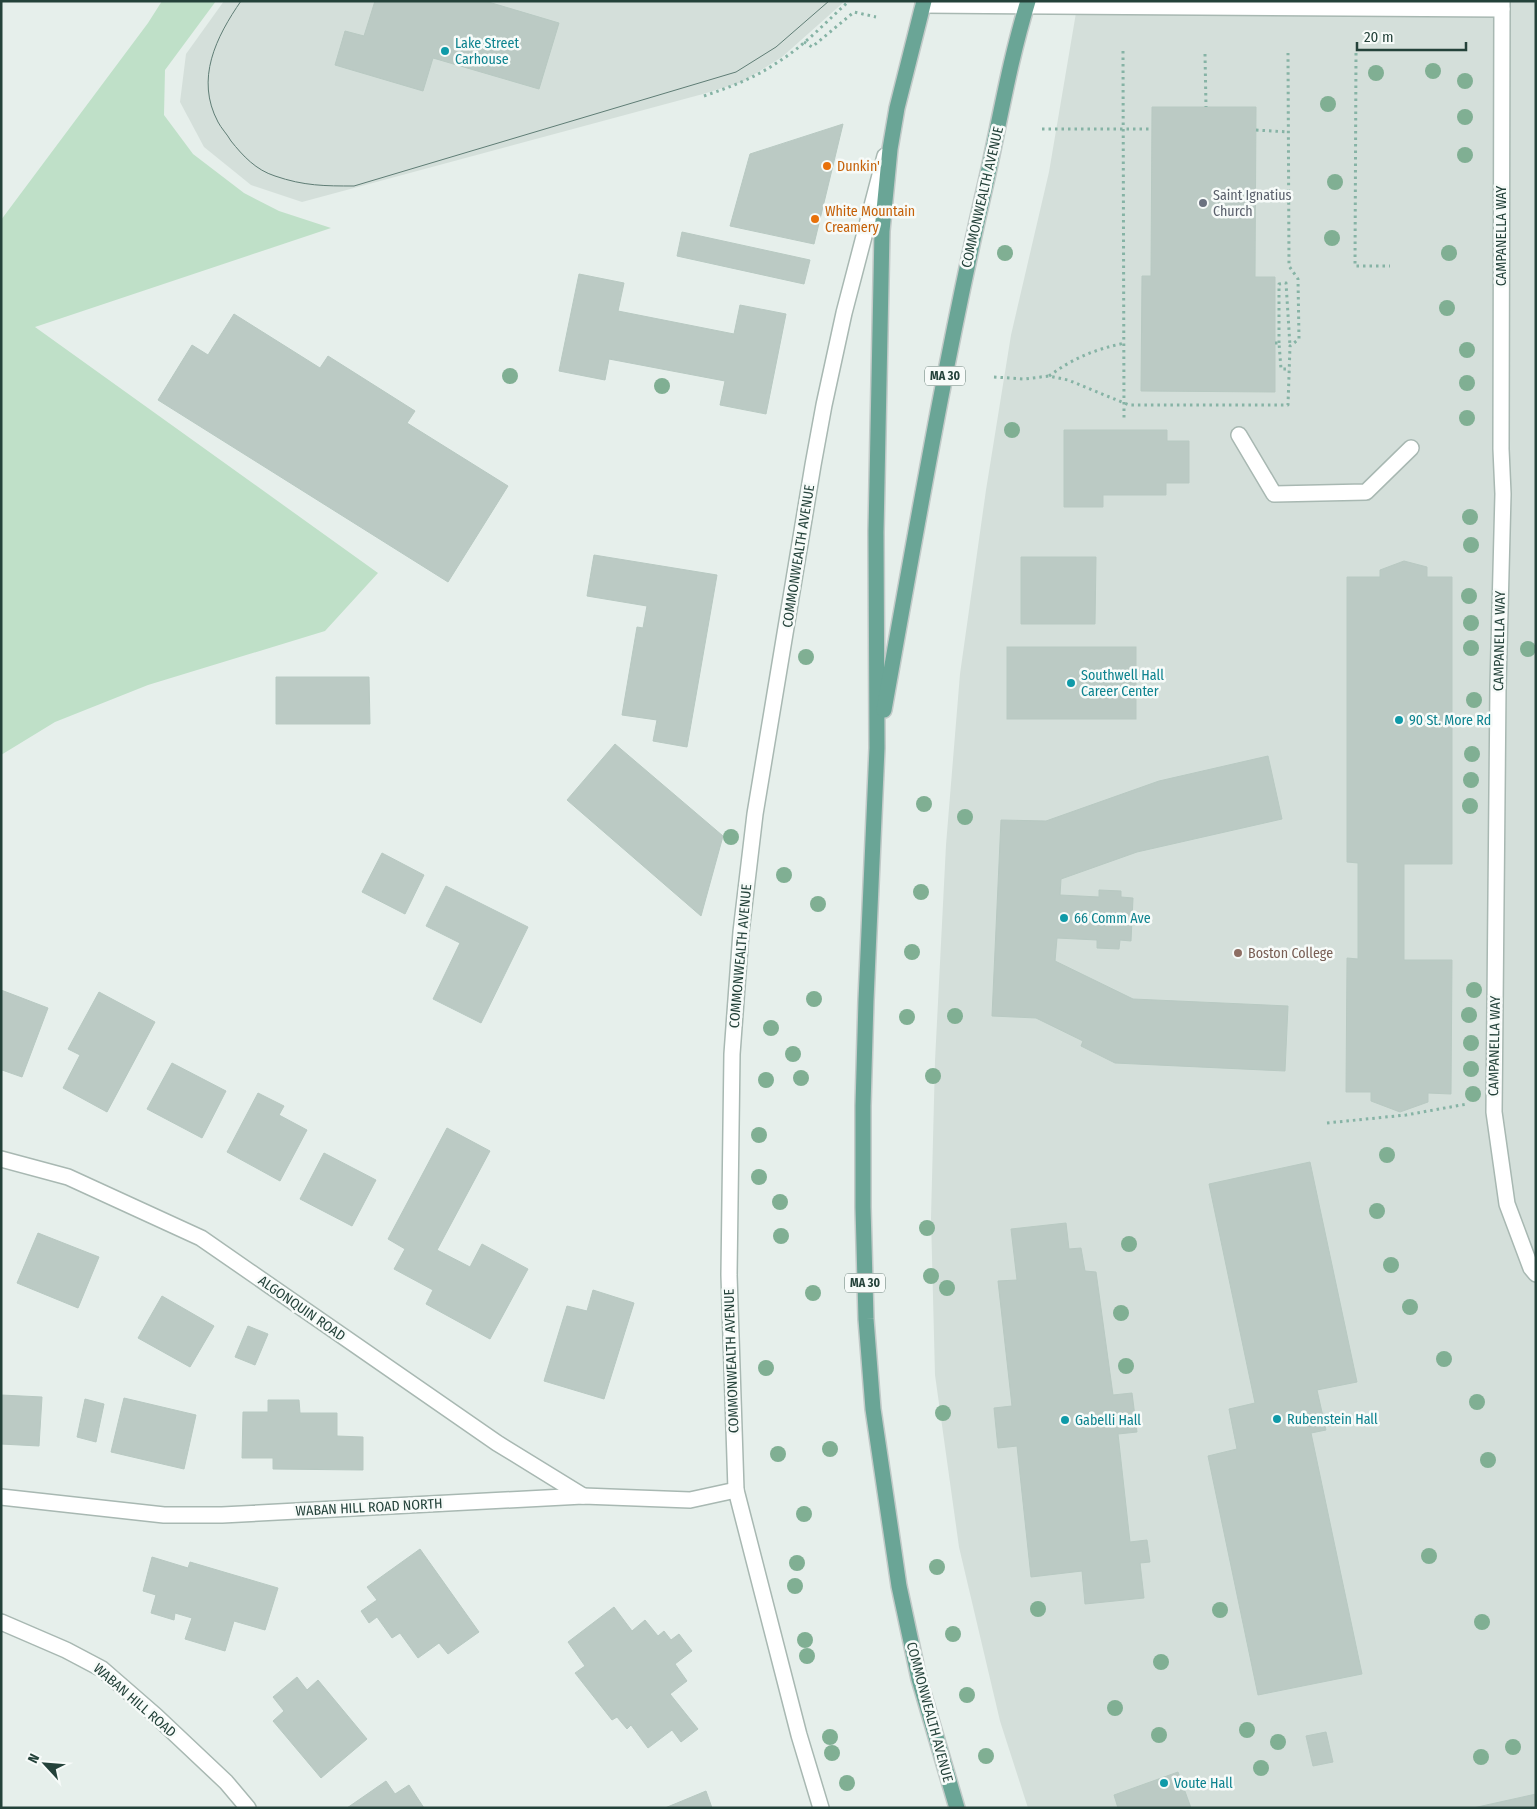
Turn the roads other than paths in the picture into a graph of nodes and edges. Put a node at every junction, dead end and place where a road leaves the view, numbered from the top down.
1 (923, 3) edge
2 (1028, 4) edge
3 (1502, 5) edge
4 (897, 108) junction
5 (1239, 435) dead end
6 (1412, 448) dead end
7 (878, 748) junction
8 (1, 1159) edge
9 (1536, 1274) edge
10 (736, 1490) junction
11 (1, 1496) edge
12 (583, 1496) junction
13 (1, 1622) edge
14 (248, 1808) edge
15 (821, 1808) edge
16 (957, 1808) edge

1 - 2 street
1 - 4 main road, COMMONWEALTH AVENUE / MA 30
2 - 3 street
2 - 7 main road, COMMONWEALTH AVENUE / MA 30
3 - 9 street, CAMPANELLA WAY
4 - 7 main road, COMMONWEALTH AVENUE / MA 30
4 - 10 street, COMMONWEALTH AVENUE
5 - 6 street
7 - 16 main road, COMMONWEALTH AVENUE / MA 30
8 - 12 street, ALGONQUIN ROAD
10 - 12 street, WABAN HILL ROAD NORTH
10 - 15 street, COMMONWEALTH AVENUE
11 - 12 street, WABAN HILL ROAD NORTH
13 - 14 street, WABAN HILL ROAD

